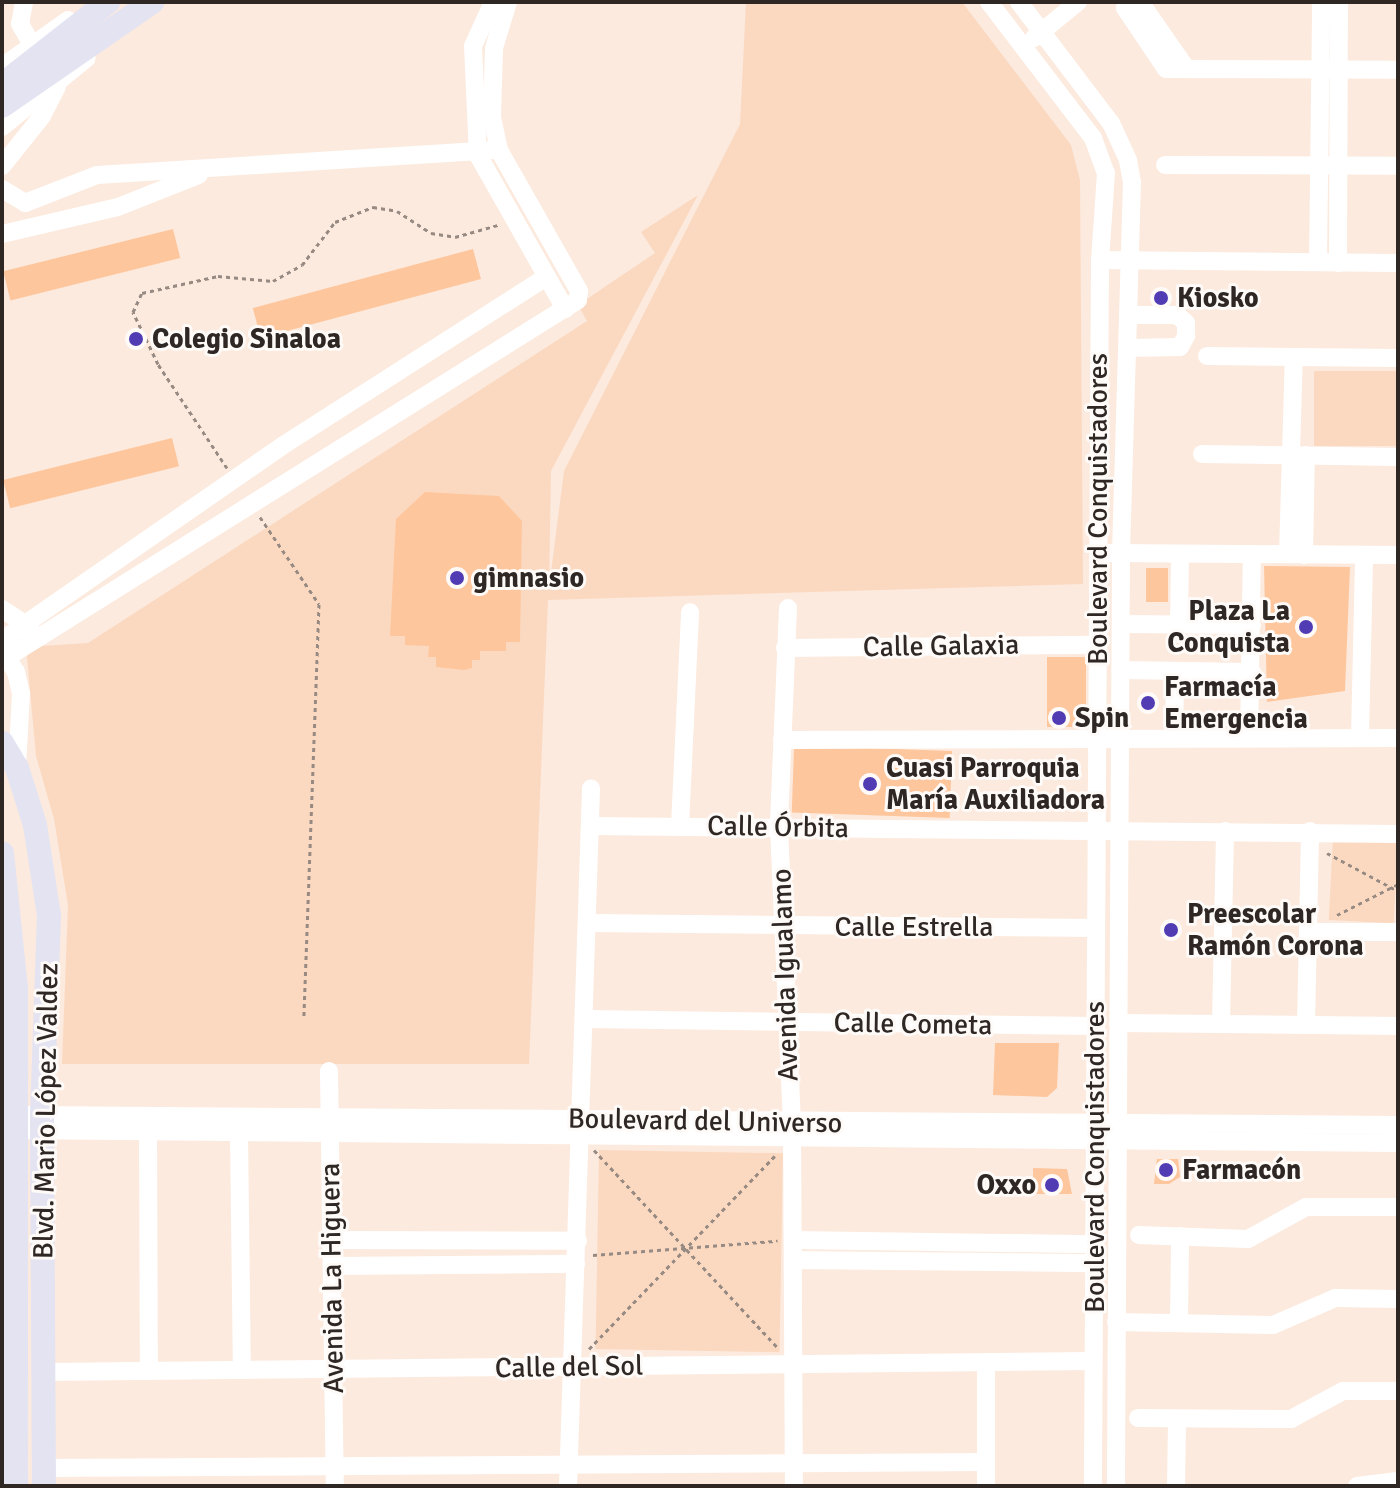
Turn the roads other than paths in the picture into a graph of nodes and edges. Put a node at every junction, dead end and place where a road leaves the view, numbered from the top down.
1 (24, 2) edge
2 (93, 2) edge
3 (108, 2) edge
4 (493, 2) edge
5 (508, 2) edge
6 (989, 2) edge
7 (1078, 2) edge
8 (1321, 2) edge
9 (1339, 2) edge
10 (151, 3) edge
11 (1029, 6) edge
12 (1007, 28) junction
13 (1041, 31) junction
14 (32, 45) junction
15 (1023, 48) junction
16 (2, 67) edge
17 (1186, 68) dead end
18 (1329, 70) junction
19 (1398, 70) edge
20 (59, 83) junction
21 (2, 85) edge
22 (2, 106) edge
23 (2, 127) edge
24 (499, 150) junction
25 (478, 155) junction
26 (1165, 165) dead end
27 (2, 166) edge
28 (1329, 166) junction
29 (1398, 166) edge
30 (209, 171) junction
31 (2, 189) edge
32 (3, 231) edge
33 (1100, 260) junction
34 (1131, 260) junction
35 (1318, 262) junction
36 (1338, 263) junction
37 (1398, 263) edge
38 (546, 277) junction
39 (565, 309) junction
40 (1129, 315) junction
41 (1127, 348) junction
42 (1207, 356) dead end
43 (1294, 357) junction
44 (1398, 358) edge
45 (1202, 454) dead end
46 (1299, 455) junction
47 (1398, 457) edge
48 (255, 464) junction
49 (227, 484) junction
50 (274, 494) junction
51 (246, 513) junction
52 (1098, 553) junction
53 (1121, 553) junction
54 (1180, 554) junction
55 (1252, 554) junction
56 (1296, 554) junction
57 (1364, 555) junction
58 (1398, 555) edge
59 (788, 608) dead end
60 (2, 609) edge
61 (690, 612) dead end
62 (24, 622) junction
63 (1121, 624) junction
64 (1179, 625) junction
65 (1252, 625) junction
66 (40, 636) junction
67 (1097, 645) junction
68 (4, 648) edge
69 (785, 648) junction
70 (1121, 670) junction
71 (1175, 672) junction
72 (1252, 672) junction
73 (1249, 736) junction
74 (1360, 737) junction
75 (1174, 738) junction
76 (1398, 738) edge
77 (1098, 739) junction
78 (1120, 739) junction
79 (782, 740) junction
80 (2, 743) edge
81 (17, 768) junction
82 (591, 788) dead end
83 (590, 826) junction
84 (680, 826) junction
85 (779, 827) junction
86 (1097, 830) junction
87 (1122, 830) junction
88 (1225, 831) junction
89 (1398, 834) edge
90 (1310, 837) junction
91 (3, 863) edge
92 (589, 923) junction
93 (783, 926) junction
94 (1096, 928) junction
95 (1308, 932) junction
96 (1398, 932) edge
97 (9, 990) edge
98 (587, 1019) junction
99 (786, 1022) junction
100 (1118, 1023) junction
101 (1221, 1024) junction
102 (1306, 1025) junction
103 (1096, 1026) junction
104 (1398, 1026) edge
105 (329, 1071) dead end
106 (13, 1122) junction
107 (42, 1123) junction
108 (148, 1124) junction
109 (1398, 1125) edge
110 (330, 1126) junction
111 (582, 1128) junction
112 (792, 1130) junction
113 (239, 1133) junction
114 (1095, 1133) junction
115 (1118, 1134) junction
116 (1398, 1143) edge
117 (1398, 1207) edge
118 (1139, 1235) dead end
119 (1180, 1236) junction
120 (331, 1240) junction
121 (793, 1240) junction
122 (984, 1242) junction
123 (1094, 1244) junction
124 (577, 1254) junction
125 (793, 1260) junction
126 (984, 1262) junction
127 (1094, 1263) junction
128 (332, 1266) junction
129 (8, 1279) edge
130 (1398, 1299) edge
131 (1116, 1322) junction
132 (1179, 1323) junction
133 (1093, 1361) junction
134 (986, 1362) junction
135 (793, 1364) junction
136 (572, 1367) junction
137 (333, 1369) junction
138 (242, 1370) junction
139 (149, 1371) junction
140 (44, 1372) junction
141 (8, 1376) edge
142 (1398, 1391) edge
143 (1138, 1418) dead end
144 (1177, 1419) junction
145 (986, 1462) junction
146 (794, 1463) junction
147 (568, 1464) junction
148 (335, 1466) junction
149 (44, 1477) edge
150 (11, 1478) edge
151 (1398, 1481) edge
152 (335, 1486) edge
153 (568, 1486) edge
154 (794, 1486) edge
155 (986, 1486) edge
156 (1093, 1486) edge
157 (1116, 1486) edge
158 (1176, 1486) edge
159 (1357, 1486) edge

1 - 14 street
2 - 14 street
3 - 21 main road
4 - 25 street
5 - 24 street
6 - 12 street, Boulevard Conquistadores
7 - 13 street
8 - 18 street
9 - 18 street
10 - 20 street
10 - 22 main road
11 - 12 street
11 - 13 street, Boulevard Conquistadores
12 - 15 street, Boulevard Conquistadores
13 - 15 street
13 - 34 street, Boulevard Conquistadores
14 - 16 street
15 - 33 street, Boulevard Conquistadores
17 - 18 street
18 - 19 street
18 - 28 street
20 - 23 street
20 - 27 street
24 - 25 street
24 - 39 street
25 - 30 street
25 - 38 street
26 - 28 street
28 - 29 street
28 - 35 street
28 - 36 street
30 - 31 street
30 - 32 street
33 - 34 street
33 - 52 street, Boulevard Conquistadores
34 - 35 street
34 - 40 street, Boulevard Conquistadores
35 - 36 street
36 - 37 street
38 - 39 street
38 - 48 street
39 - 50 street
40 - 41 street, Boulevard Conquistadores
40 - 41 street
41 - 53 street, Boulevard Conquistadores
42 - 43 street
43 - 44 street
43 - 46 street
45 - 46 street
46 - 47 street
46 - 56 street
48 - 49 street
48 - 50 street
49 - 51 street
49 - 62 street
50 - 51 street
51 - 66 street
52 - 53 street
52 - 67 street, Boulevard Conquistadores
53 - 54 street
53 - 63 street, Boulevard Conquistadores
54 - 55 street
54 - 64 street
55 - 56 street
55 - 65 street
56 - 57 street
57 - 58 street
57 - 74 street
59 - 69 street, Avenida Igualamo
60 - 62 street
61 - 84 street
62 - 66 street
62 - 68 street
63 - 64 street
63 - 70 street, Boulevard Conquistadores
64 - 65 street
65 - 72 street
66 - 68 street
67 - 69 street, Calle Galaxia
67 - 77 street, Boulevard Conquistadores
68 - 81 street
69 - 79 street, Avenida Igualamo
70 - 71 street
70 - 78 street, Boulevard Conquistadores
71 - 72 street
71 - 75 street
72 - 73 street
73 - 74 street
73 - 75 street
74 - 76 street
75 - 78 street
77 - 78 street
77 - 79 street
77 - 86 street, Boulevard Conquistadores
78 - 87 street, Boulevard Conquistadores
79 - 85 street, Avenida Igualamo
80 - 81 main road, Blvd. Mario López Valdez
81 - 107 main road, Blvd. Mario López Valdez
82 - 83 street
83 - 84 street, Calle Órbita
83 - 92 street
84 - 85 street, Calle Órbita
85 - 86 street, Calle Órbita
85 - 93 street, Avenida Igualamo
86 - 87 street, Calle Órbita
86 - 94 street, Boulevard Conquistadores
87 - 88 street, Calle Órbita
87 - 100 street, Boulevard Conquistadores
88 - 90 street, Calle Órbita
88 - 101 street
89 - 90 street, Calle Órbita
90 - 95 street
91 - 97 main road, Blvd. Mario López Valdez
92 - 93 street, Calle Estrella
92 - 98 street
93 - 94 street, Calle Estrella
93 - 99 street, Avenida Igualamo
94 - 103 street, Boulevard Conquistadores
95 - 96 street
95 - 102 street
97 - 106 main road, Blvd. Mario López Valdez
98 - 99 street, Calle Cometa
98 - 111 street
99 - 103 street, Calle Cometa
99 - 112 street, Avenida Igualamo
100 - 101 street
100 - 115 street, Boulevard Conquistadores
101 - 102 street
102 - 104 street
103 - 114 street, Boulevard Conquistadores
105 - 110 street, Avenida La Higuera
106 - 107 street, Boulevard del Universo
106 - 129 main road, Blvd. Mario López Valdez
107 - 108 street, Boulevard del Universo
107 - 140 main road, Blvd. Mario López Valdez
108 - 110 street, Boulevard del Universo
108 - 113 street, Boulevard del Universo
108 - 139 street
109 - 115 street, Boulevard del Universo
110 - 111 street, Boulevard del Universo
110 - 113 street, Boulevard del Universo
110 - 120 street, Avenida La Higuera
111 - 112 street, Boulevard del Universo
111 - 124 street
112 - 114 street, Boulevard del Universo
112 - 121 street, Avenida Igualamo
113 - 138 street
114 - 115 street, Boulevard del Universo
114 - 123 street, Boulevard Conquistadores
115 - 116 street, Boulevard del Universo
115 - 131 street, Boulevard Conquistadores
117 - 119 street
118 - 119 street
119 - 132 street
120 - 124 street
120 - 128 street, Avenida La Higuera
121 - 122 street
121 - 125 street, Avenida Igualamo
122 - 123 street
122 - 126 street
123 - 127 street, Boulevard Conquistadores
124 - 128 street
124 - 136 street
125 - 126 street
125 - 135 street, Avenida Igualamo
126 - 127 street
127 - 133 street, Boulevard Conquistadores
128 - 137 street, Avenida La Higuera
129 - 141 main road, Blvd. Mario López Valdez
130 - 132 street
131 - 132 street
131 - 157 street, Boulevard Conquistadores
133 - 134 street, Calle del Sol
133 - 156 street, Boulevard Conquistadores
134 - 135 street, Calle del Sol
134 - 145 street
135 - 136 street, Calle del Sol
135 - 146 street, Avenida Igualamo
136 - 137 street, Calle del Sol
136 - 147 street
137 - 138 street, Calle del Sol
137 - 148 street, Avenida La Higuera
138 - 139 street, Calle del Sol
139 - 140 street, Calle del Sol
140 - 149 main road, Blvd. Mario López Valdez
141 - 150 main road, Blvd. Mario López Valdez
142 - 144 street
143 - 144 street
144 - 158 street
145 - 146 street
145 - 155 street
146 - 147 street
146 - 154 street, Avenida Igualamo
147 - 148 street
147 - 153 street
148 - 149 street
148 - 152 street, Avenida La Higuera
151 - 159 street

